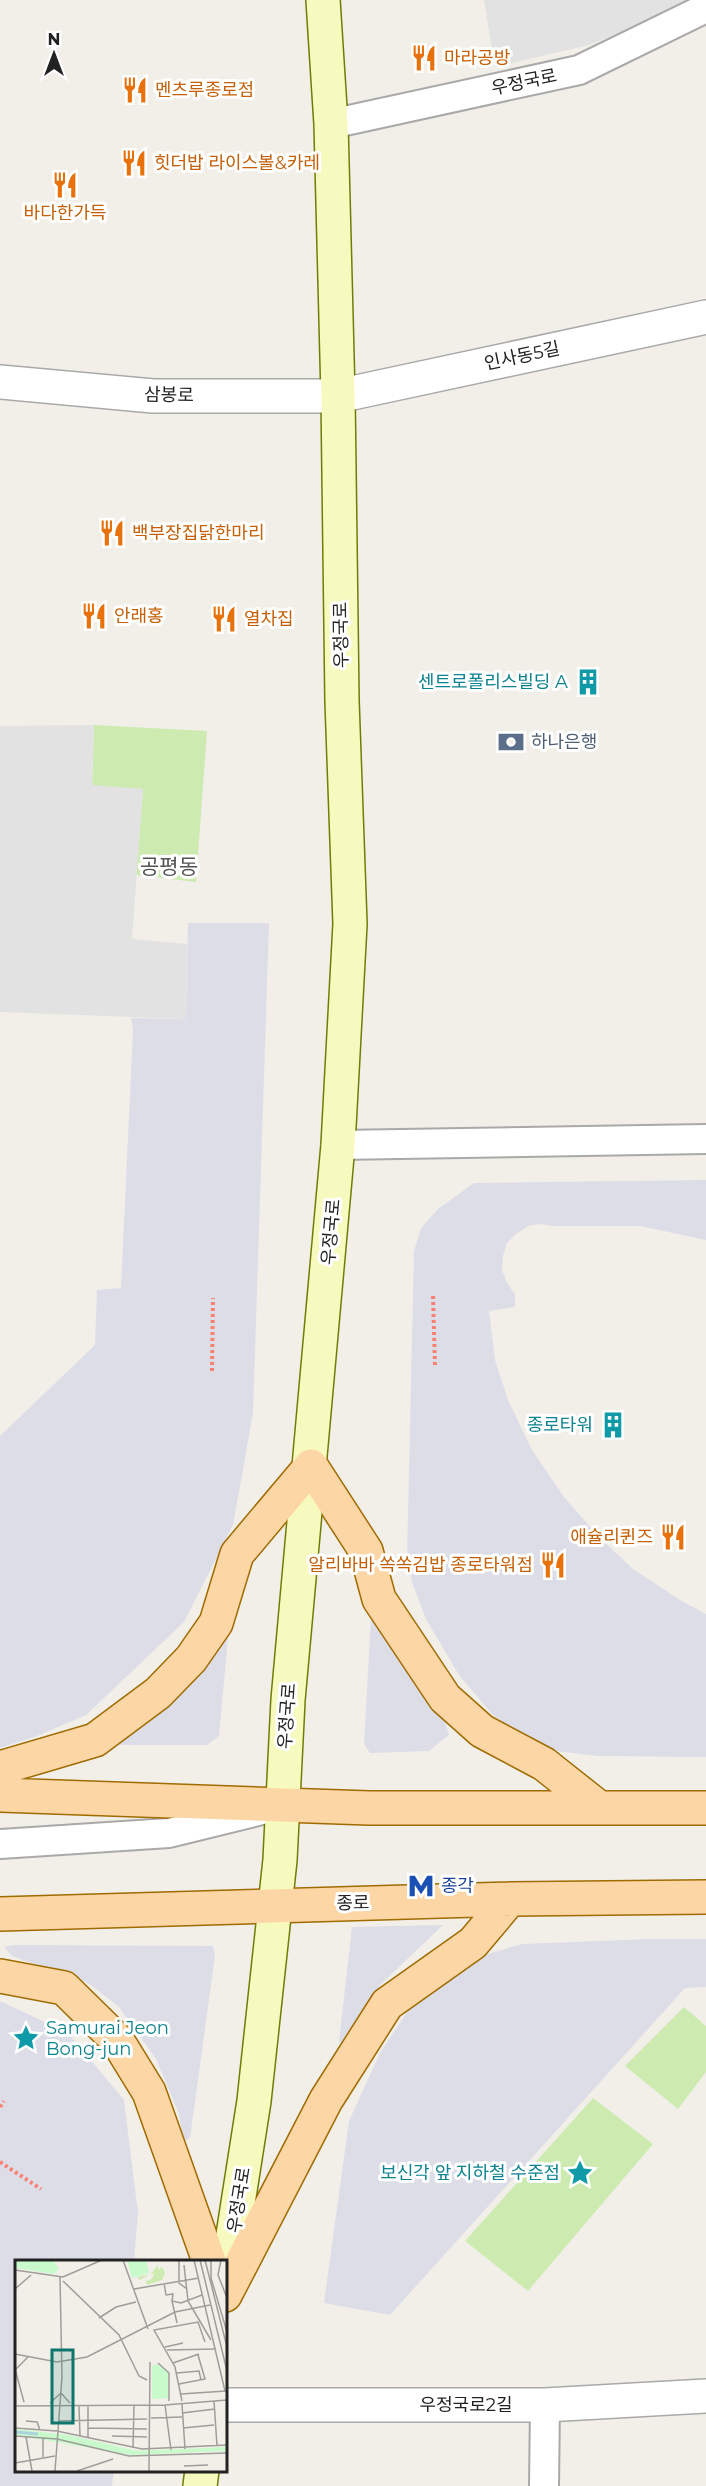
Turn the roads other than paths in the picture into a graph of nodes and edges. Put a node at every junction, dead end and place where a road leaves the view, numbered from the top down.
1 (323, 0) edge
2 (706, 8) edge
3 (331, 124) junction
4 (706, 317) edge
5 (0, 382) edge
6 (339, 396) junction
7 (706, 1139) edge
8 (339, 1145) junction
9 (311, 1466) junction
10 (0, 1768) edge
11 (0, 1795) edge
12 (281, 1805) junction
13 (597, 1806) junction
14 (706, 1808) edge
15 (0, 1844) edge
16 (706, 1897) edge
17 (510, 1899) junction
18 (274, 1906) junction
19 (0, 1914) edge
20 (0, 1976) edge
21 (209, 2260) edge
22 (226, 2280) edge
23 (226, 2293) edge
24 (706, 2396) edge
25 (226, 2405) edge
26 (545, 2405) junction
27 (202, 2471) edge
28 (200, 2486) edge
29 (544, 2486) edge

1 - 3 main road, 우정국로
2 - 3 lane, 우정국로
3 - 6 main road, 우정국로
4 - 6 street, 인사동5길
5 - 6 street, 삼봉로
6 - 8 main road, 우정국로
7 - 8 lane
8 - 9 main road, 우정국로
9 - 10 main road
9 - 12 main road, 우정국로
9 - 13 main road
11 - 12 main road
12 - 13 main road
12 - 15 lane
12 - 18 main road, 우정국로
13 - 14 main road
16 - 17 main road, 종로
17 - 18 main road, 종로
17 - 23 main road
18 - 19 main road, 종로
18 - 22 main road, 우정국로
20 - 21 main road
24 - 26 street, 우정국로2길
25 - 26 street, 우정국로2길
26 - 29 lane
27 - 28 main road

